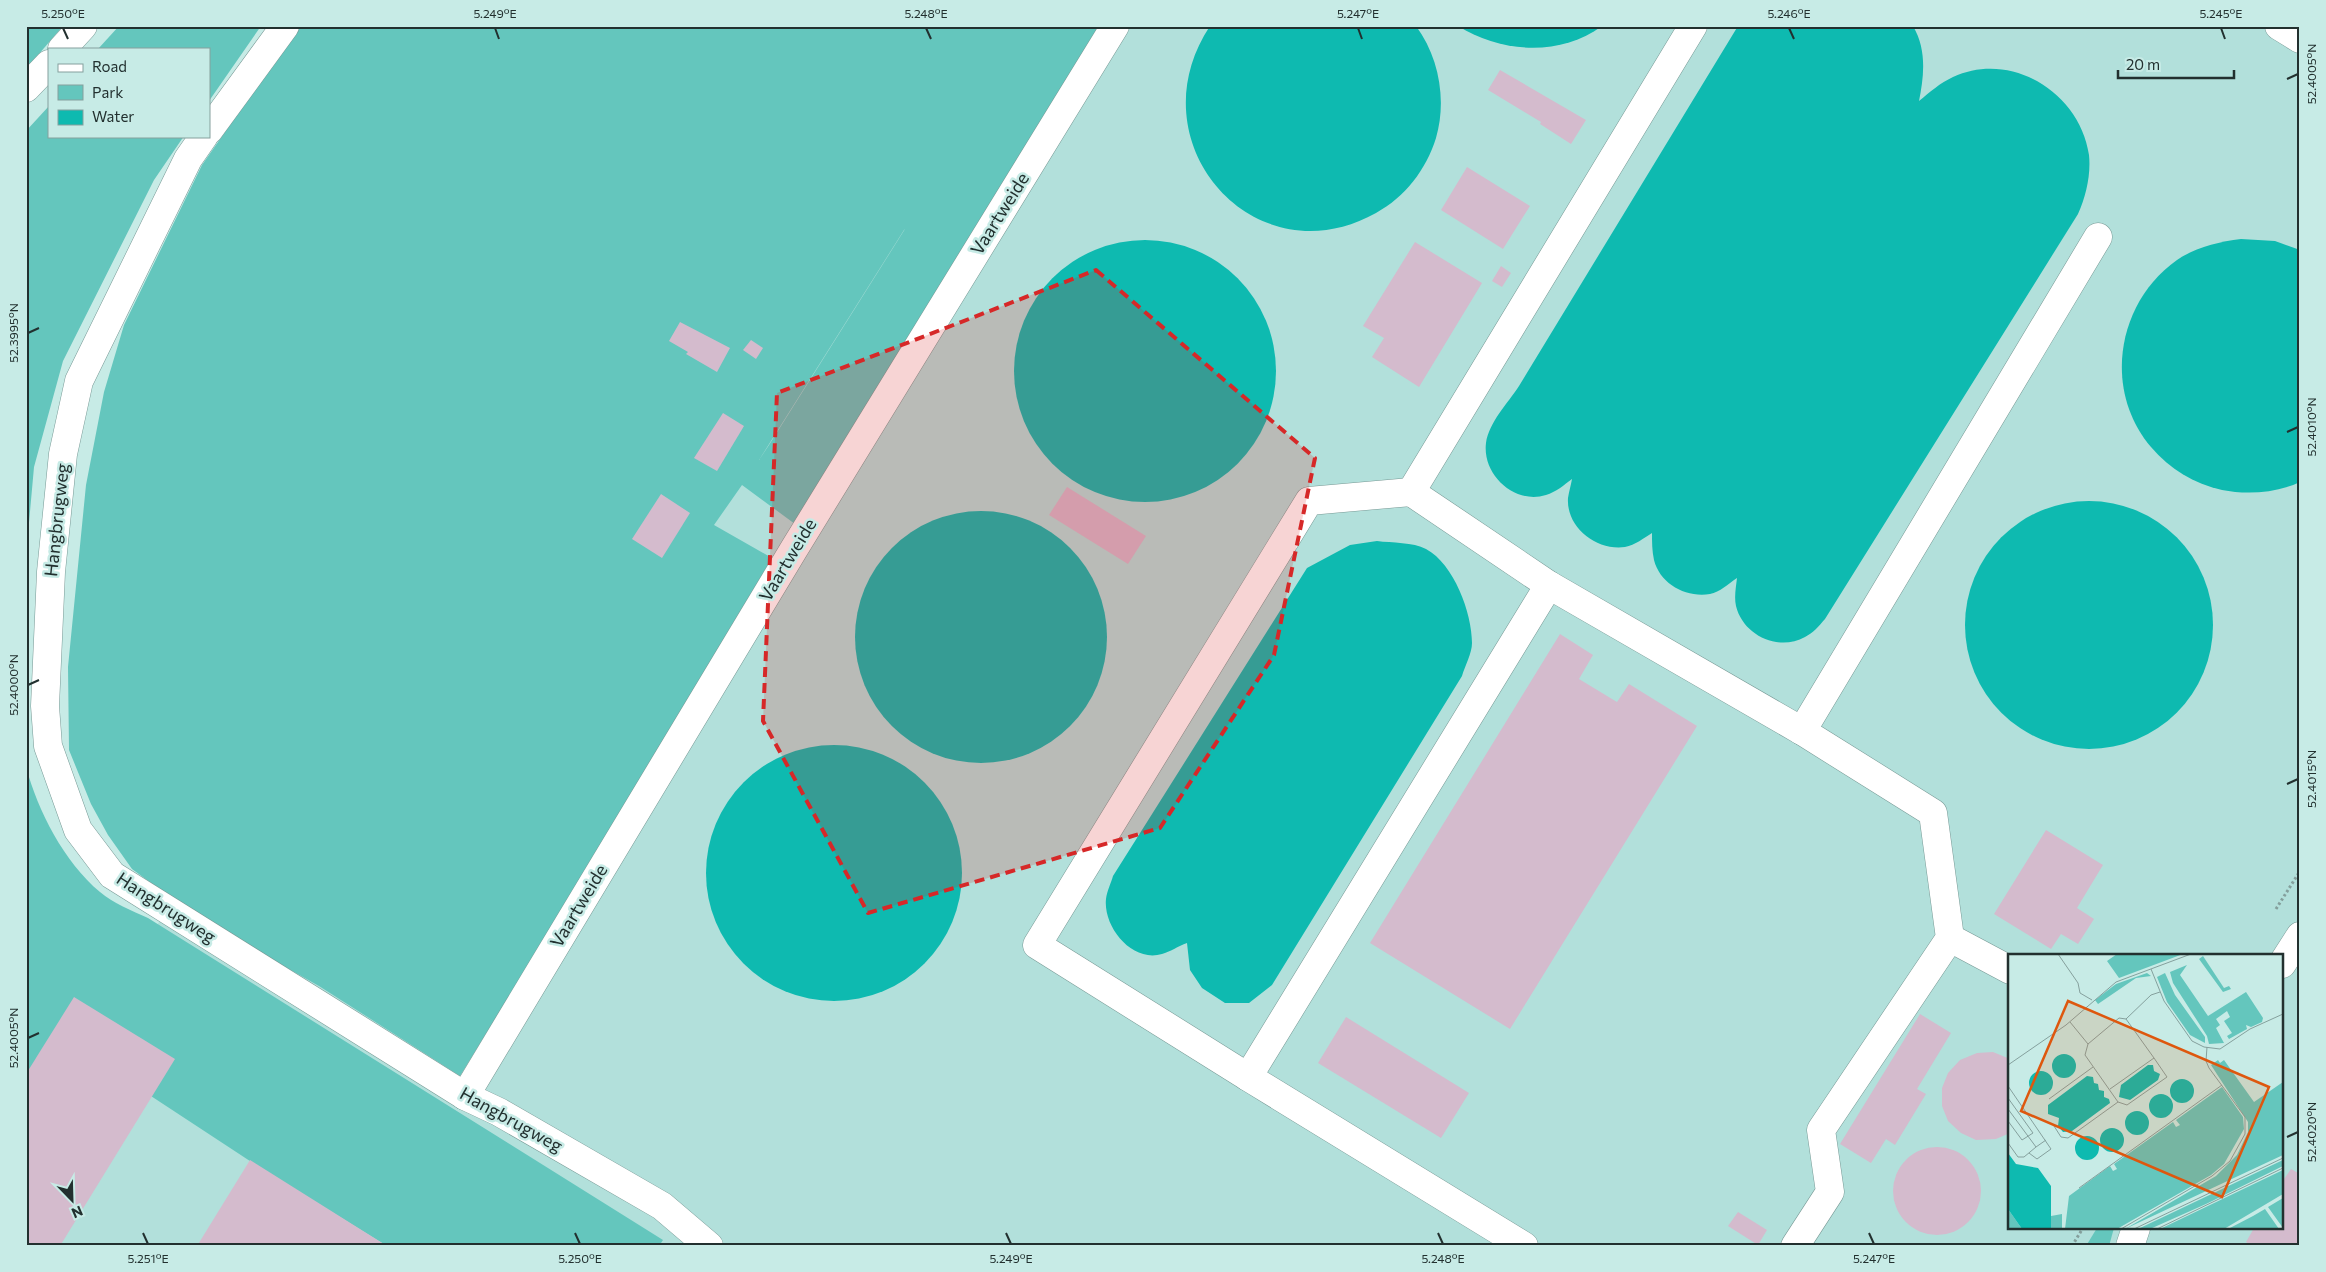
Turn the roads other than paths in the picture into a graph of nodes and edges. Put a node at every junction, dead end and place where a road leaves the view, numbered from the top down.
1 (83, 26) edge
2 (285, 26) edge
3 (1115, 26) edge
4 (1693, 26) edge
5 (2279, 26) edge
6 (2300, 39) edge
7 (63, 48) edge
8 (48, 65) edge
9 (26, 88) edge
10 (210, 129) edge
11 (203, 138) edge
12 (2098, 237) dead end
13 (1411, 492) junction
14 (1549, 585) junction
15 (1802, 731) junction
16 (2300, 936) edge
17 (1950, 938) junction
18 (2284, 961) edge
19 (2008, 969) edge
20 (1248, 1076) junction
21 (465, 1096) junction
22 (2135, 1230) edge
23 (709, 1246) edge
24 (1524, 1246) edge
25 (1795, 1246) edge
26 (2130, 1246) edge

1 - 7 main road
2 - 10 main road
3 - 21 main road, Vaartweide
4 - 13 main road
5 - 6 main road
8 - 9 main road
11 - 21 main road, Hangbrugweg
12 - 15 main road
13 - 14 main road
13 - 20 main road
14 - 15 main road
14 - 20 main road
15 - 17 main road
16 - 18 main road
17 - 19 main road
17 - 25 main road
20 - 24 main road
21 - 23 main road, Hangbrugweg
22 - 26 main road

